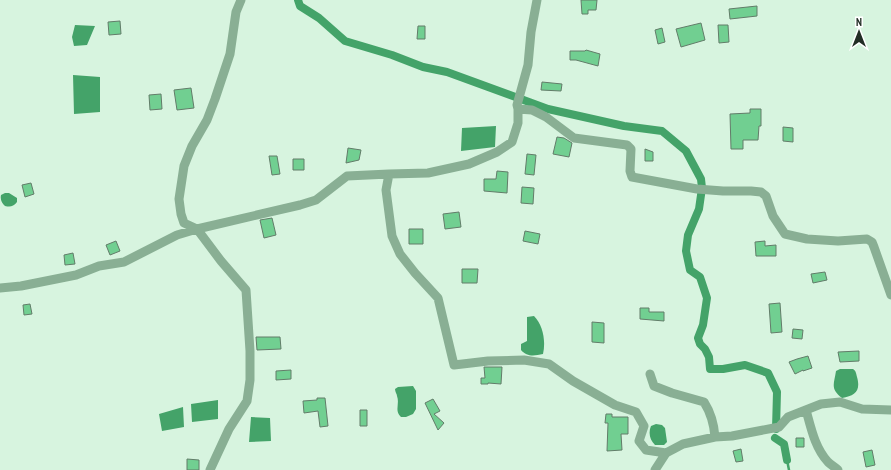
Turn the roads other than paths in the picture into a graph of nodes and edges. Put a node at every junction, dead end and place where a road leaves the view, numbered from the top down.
1 (241, 0) edge
2 (537, 0) edge
3 (518, 109) junction
4 (389, 174) junction
5 (197, 229) junction
6 (0, 288) edge
7 (891, 295) edge
8 (650, 374) dead end
9 (806, 410) junction
10 (891, 410) edge
11 (715, 437) junction
12 (666, 453) junction
13 (210, 470) edge
14 (655, 470) edge
15 (838, 470) edge

1 - 5 street
2 - 3 street
3 - 4 street
3 - 7 street
4 - 5 street
4 - 12 street
5 - 6 street
5 - 13 street
8 - 11 street
9 - 10 street
9 - 11 street
9 - 15 street
11 - 12 street
12 - 14 street

